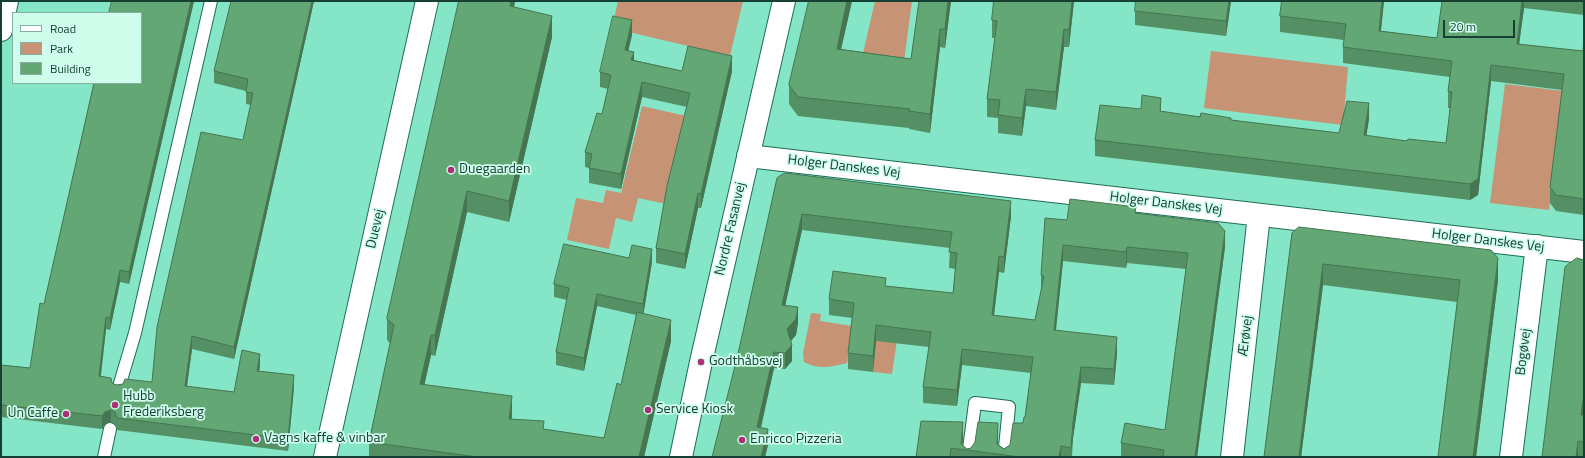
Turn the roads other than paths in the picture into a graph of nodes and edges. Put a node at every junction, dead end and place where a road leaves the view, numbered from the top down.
1 (7, 1) edge
2 (211, 1) edge
3 (427, 1) edge
4 (784, 1) edge
5 (1, 30) edge
6 (748, 156) junction
7 (1260, 215) junction
8 (1536, 246) junction
9 (1584, 252) edge
10 (118, 390) edge
11 (110, 429) dead end
12 (104, 457) edge
13 (325, 457) edge
14 (681, 457) edge
15 (968, 457) edge
16 (1004, 457) edge
17 (1232, 457) edge
18 (1511, 457) edge

1 - 5 street
2 - 10 lane
3 - 13 street, Duevej
4 - 6 street, Nordre Fasanvej
6 - 7 street, Holger Danskes Vej
6 - 14 street, Nordre Fasanvej
7 - 8 street, Holger Danskes Vej
7 - 17 street, Ærøvej
8 - 9 street, Holger Danskes Vej
8 - 18 street, Bogøvej
11 - 12 lane
15 - 16 lane

